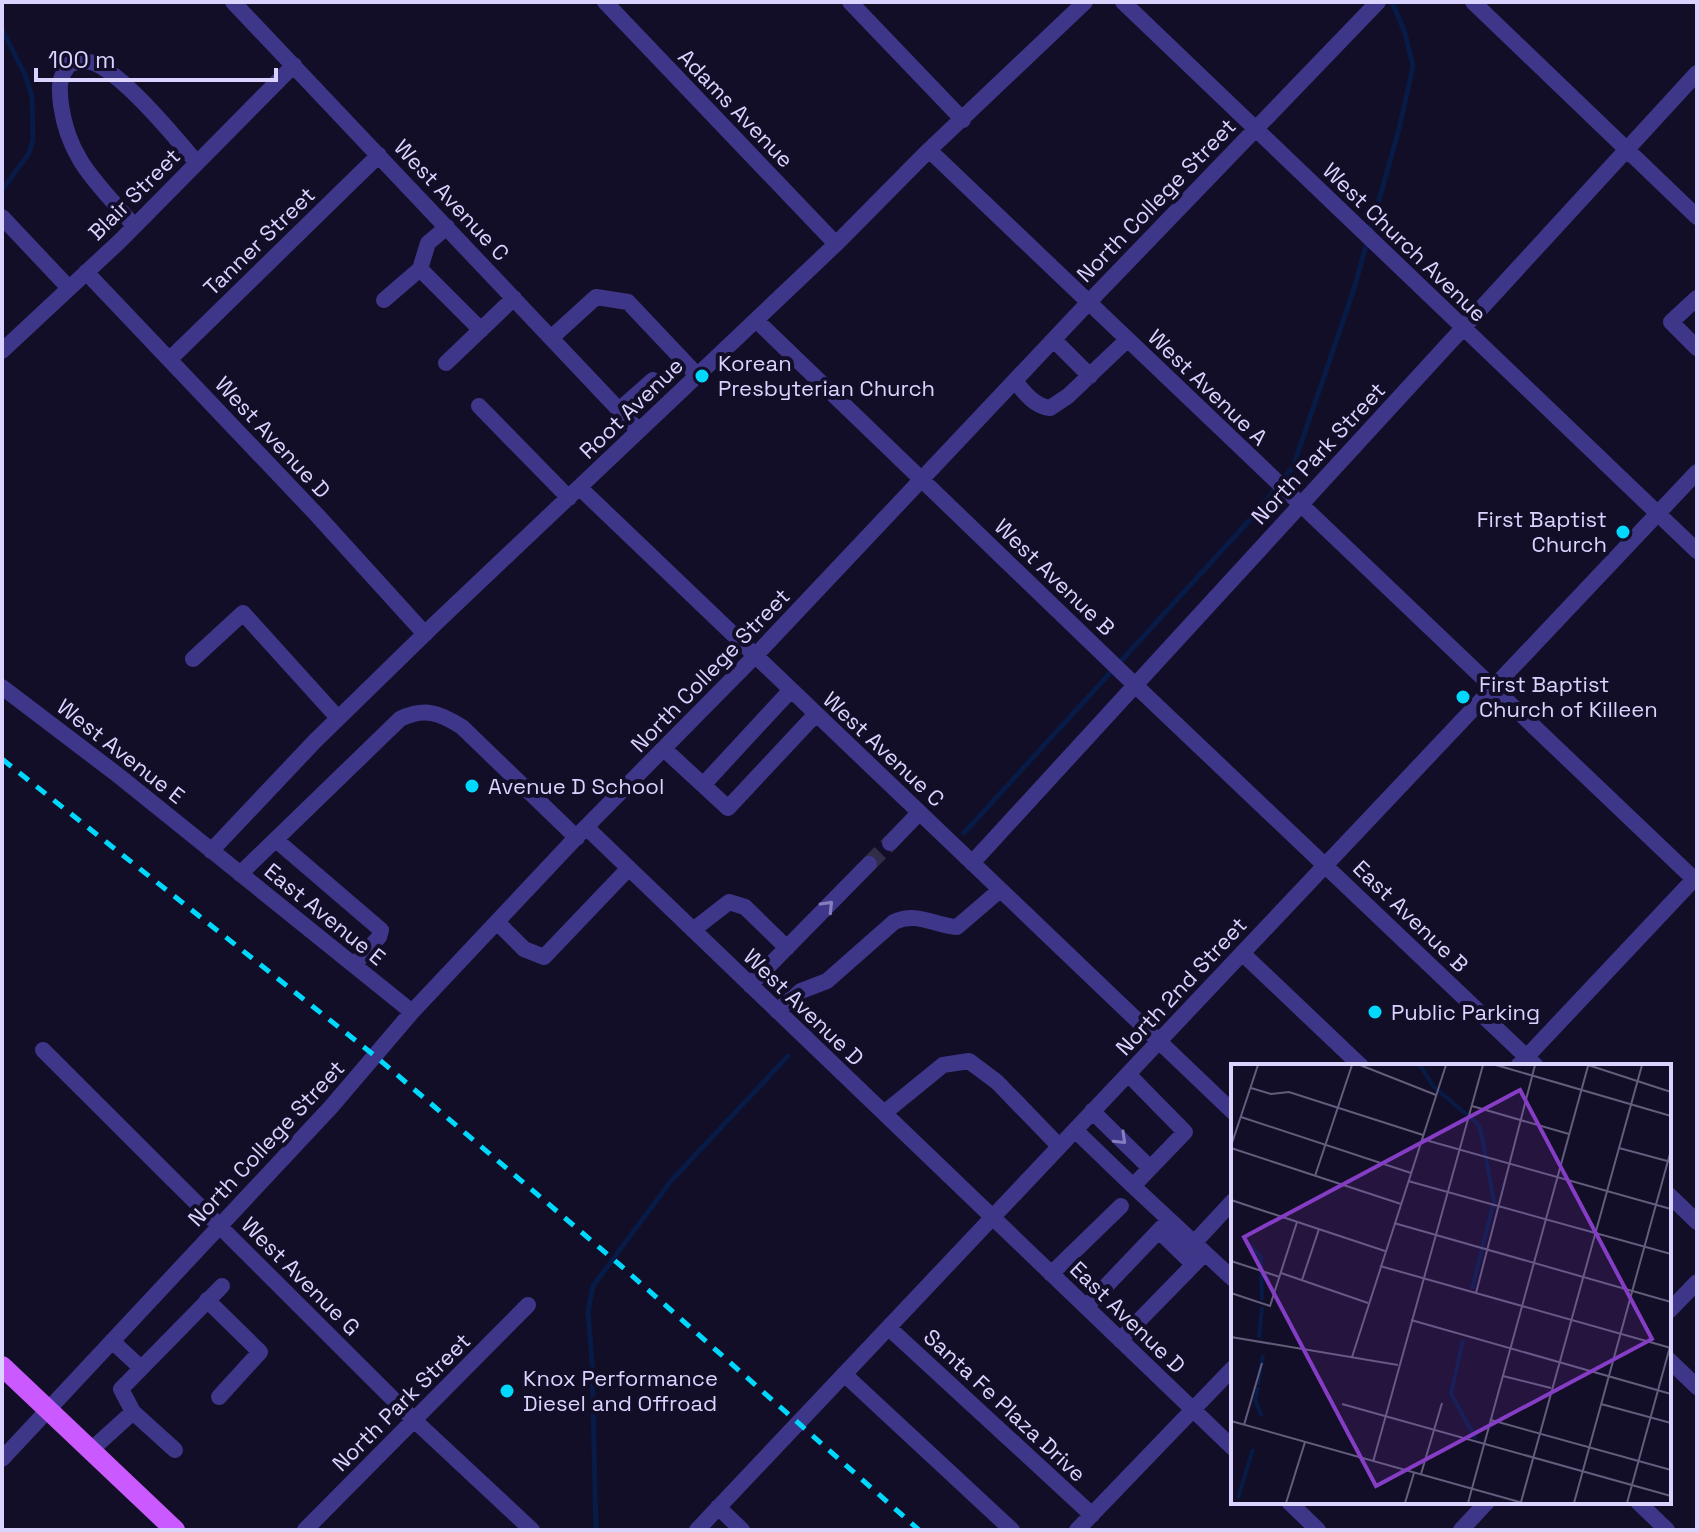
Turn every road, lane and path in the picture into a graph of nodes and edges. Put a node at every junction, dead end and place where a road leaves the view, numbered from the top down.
1 (233, 2) edge
2 (605, 2) edge
3 (850, 2) edge
4 (1085, 2) edge
5 (1123, 2) edge
6 (1377, 2) edge
7 (1473, 2) edge
8 (294, 65) junction
9 (1697, 73) edge
10 (963, 120) junction
11 (1255, 130) junction
12 (929, 150) junction
13 (1626, 150) junction
14 (379, 155) junction
15 (197, 163) junction
16 (2, 217) edge
17 (1697, 217) edge
18 (134, 226) junction
19 (447, 227) junction
20 (836, 244) junction
21 (420, 269) junction
22 (86, 272) junction
23 (69, 288) junction
24 (514, 298) junction
25 (1697, 298) edge
26 (384, 300) dead end
27 (1088, 303) junction
28 (756, 320) junction
29 (1465, 329) junction
30 (481, 330) junction
31 (551, 338) junction
32 (1054, 340) junction
33 (1127, 340) junction
34 (1697, 348) edge
35 (2, 351) edge
36 (170, 359) junction
37 (446, 363) dead end
38 (697, 375) junction
39 (1090, 376) junction
40 (653, 380) dead end
41 (1015, 381) junction
42 (479, 406) dead end
43 (619, 410) junction
44 (638, 430) junction
45 (1695, 479) edge
46 (923, 480) junction
47 (574, 493) junction
48 (1295, 501) junction
49 (1658, 513) junction
50 (1697, 551) edge
51 (425, 634) junction
52 (754, 657) junction
53 (193, 659) dead end
54 (1131, 681) junction
55 (2, 687) edge
56 (1493, 687) junction
57 (790, 691) junction
58 (815, 715) junction
59 (338, 718) junction
60 (664, 749) junction
61 (703, 785) junction
62 (919, 813) junction
63 (582, 833) junction
64 (276, 840) junction
65 (890, 843) tunnel mouth
66 (211, 851) junction
67 (972, 863) junction
68 (869, 864) tunnel mouth
69 (1325, 865) junction
70 (629, 868) junction
71 (240, 874) junction
72 (1696, 879) edge
73 (1000, 890) junction
74 (497, 922) junction
75 (693, 930) junction
76 (787, 948) junction
77 (1242, 953) junction
78 (354, 965) junction
79 (750, 985) junction
80 (777, 1011) junction
81 (412, 1012) junction
82 (1158, 1041) junction
83 (43, 1050) dead end
84 (1527, 1063) edge
85 (1359, 1064) edge
86 (1128, 1074) junction
87 (1231, 1110) edge
88 (1092, 1111) junction
89 (884, 1113) junction
90 (1075, 1130) junction
91 (1059, 1146) junction
92 (1150, 1168) junction
93 (1133, 1186) junction
94 (1671, 1197) edge
95 (1231, 1204) edge
96 (1121, 1206) dead end
97 (992, 1217) junction
98 (1697, 1222) edge
99 (219, 1226) junction
100 (1164, 1226) junction
101 (1197, 1253) junction
102 (1051, 1274) junction
103 (1231, 1275) edge
104 (1697, 1282) edge
105 (222, 1286) dead end
106 (207, 1300) junction
107 (528, 1305) dead end
108 (1086, 1307) junction
109 (1671, 1309) edge
110 (889, 1328) junction
111 (1120, 1340) junction
112 (112, 1341) junction
113 (1671, 1362) edge
114 (2, 1366) edge
115 (141, 1368) junction
116 (1231, 1370) edge
117 (844, 1374) junction
118 (1697, 1387) edge
119 (219, 1397) dead end
120 (1193, 1409) junction
121 (48, 1410) junction
122 (133, 1412) junction
123 (414, 1420) junction
124 (1231, 1446) edge
125 (91, 1450) junction
126 (175, 1450) dead end
127 (2, 1459) edge
128 (1291, 1504) edge
129 (1485, 1504) edge
130 (1640, 1504) edge
131 (718, 1507) junction
132 (1092, 1515) junction
133 (175, 1530) edge
134 (305, 1530) edge
135 (532, 1530) edge
136 (697, 1530) edge
137 (742, 1530) edge
138 (1012, 1530) edge
139 (1077, 1530) edge
140 (1318, 1530) edge
141 (1461, 1530) edge
142 (1667, 1530) edge

1 - 8 street, West Avenue C
2 - 20 street, Adams Avenue
3 - 10 street
4 - 10 street, Root Avenue
5 - 11 street, West Church Avenue
6 - 11 street, North College Street
7 - 13 street
8 - 14 street, West Avenue C
8 - 15 street, Blair Street
9 - 13 street, North Park Street
10 - 12 street, Root Avenue
11 - 27 street, North College Street
11 - 29 street, West Church Avenue
12 - 20 street, Root Avenue
12 - 27 street, West Avenue A
13 - 17 street
13 - 29 street, North Park Street
14 - 19 street, West Avenue C
14 - 36 street, Tanner Street
15 - 18 street, Blair Street
15 - 18 street
16 - 23 street
18 - 22 street, Blair Street
19 - 21 street
19 - 24 street, West Avenue C
20 - 28 street, Root Avenue
21 - 26 street
21 - 30 street
22 - 23 street, Blair Street
22 - 36 street, West Avenue D
23 - 35 street, Blair Street
24 - 30 street
24 - 31 street, West Avenue C
25 - 34 street
27 - 32 street, North College Street
27 - 33 street, West Avenue A
28 - 38 street, Root Avenue
28 - 46 street, West Avenue B
29 - 48 street, North Park Street
29 - 49 street, West Church Avenue
30 - 37 street
31 - 38 street
31 - 43 street, West Avenue C
32 - 39 street
32 - 41 street, North College Street
33 - 39 street
33 - 48 street, West Avenue A
36 - 51 street, West Avenue D
38 - 44 street, Root Avenue
39 - 41 street
40 - 43 street
41 - 46 street, North College Street
42 - 47 street, West Avenue C
43 - 44 street, West Avenue C
44 - 47 street, Root Avenue
45 - 49 street, North 2nd Street
46 - 52 street, North College Street
46 - 54 street, West Avenue B
47 - 51 street, Root Avenue
47 - 52 street, West Avenue C
48 - 54 street, North Park Street
48 - 56 street, West Avenue A
49 - 50 street, West Church Avenue
49 - 56 street, North 2nd Street
51 - 59 street, Root Avenue
52 - 57 street, West Avenue C
52 - 60 street, North College Street
53 - 59 street
54 - 67 street, North Park Street
54 - 69 street, West Avenue B
55 - 66 street, West Avenue E
56 - 69 street, North 2nd Street
56 - 72 street, West Avenue A
57 - 58 street, West Avenue C
57 - 61 street
58 - 61 street
58 - 62 street, West Avenue C
59 - 66 street, Root Avenue
60 - 61 street
60 - 63 street, North College Street
62 - 65 street
62 - 67 street, West Avenue C
63 - 64 street, West Avenue D
63 - 70 street, West Avenue D
63 - 74 street, North College Street
64 - 71 street, West Avenue D
64 - 78 street
66 - 71 street, East Avenue E
67 - 73 street, West Avenue C
76 -> 68 street
69 - 77 street, North 2nd Street
69 - 84 street, East Avenue B
70 - 74 street
70 - 75 street, West Avenue D
71 - 78 street, East Avenue E
72 - 84 street
73 - 80 street
73 - 82 street, West Avenue C
74 - 81 street, North College Street
75 - 76 street
75 - 79 street, West Avenue D
76 - 79 street
77 - 82 street, North 2nd Street
77 - 85 street
78 - 81 street, East Avenue E
79 - 80 street, West Avenue D
80 - 89 street, West Avenue D
81 - 99 street, North College Street
82 - 86 street, North 2nd Street
82 - 87 street, West Avenue C
83 - 99 street, West Avenue G
86 - 88 street, North 2nd Street
86 - 92 street
88 - 90 street, North 2nd Street
88 -> 92 street
89 - 91 street
89 - 97 street, West Avenue D
90 - 91 street, North 2nd Street
90 - 93 street
91 - 97 street, North 2nd Street
92 - 93 street
93 - 100 street
94 - 98 street
95 - 101 street
96 - 102 street
97 - 102 street, East Avenue D
97 - 110 street, North 2nd Street
99 - 112 street, North College Street
99 - 123 street, West Avenue G
100 - 101 street
100 - 108 street
101 - 103 street
101 - 111 street
102 - 108 street, East Avenue D
104 - 109 street
105 - 106 street
106 - 115 street
106 - 119 street
107 - 123 street, North Park Street
108 - 111 street, East Avenue D
110 - 117 street, North 2nd Street
110 - 132 street, Santa Fe Plaza Drive
111 - 120 street, East Avenue D
112 - 115 street
112 - 121 street, North College Street
113 - 118 street
114 - 121 main road
115 - 122 street
116 - 120 street
117 - 131 street, North 2nd Street
117 - 138 street
120 - 124 street, East Avenue D
120 - 132 street
121 - 125 main road
121 - 127 street, North College Street
122 - 125 street
122 - 126 street
123 - 134 street, North Park Street
123 - 135 street, West Avenue G
125 - 133 main road
128 - 140 street
129 - 141 street
130 - 142 street
131 - 136 street, North 2nd Street
131 - 137 street
132 - 139 street

